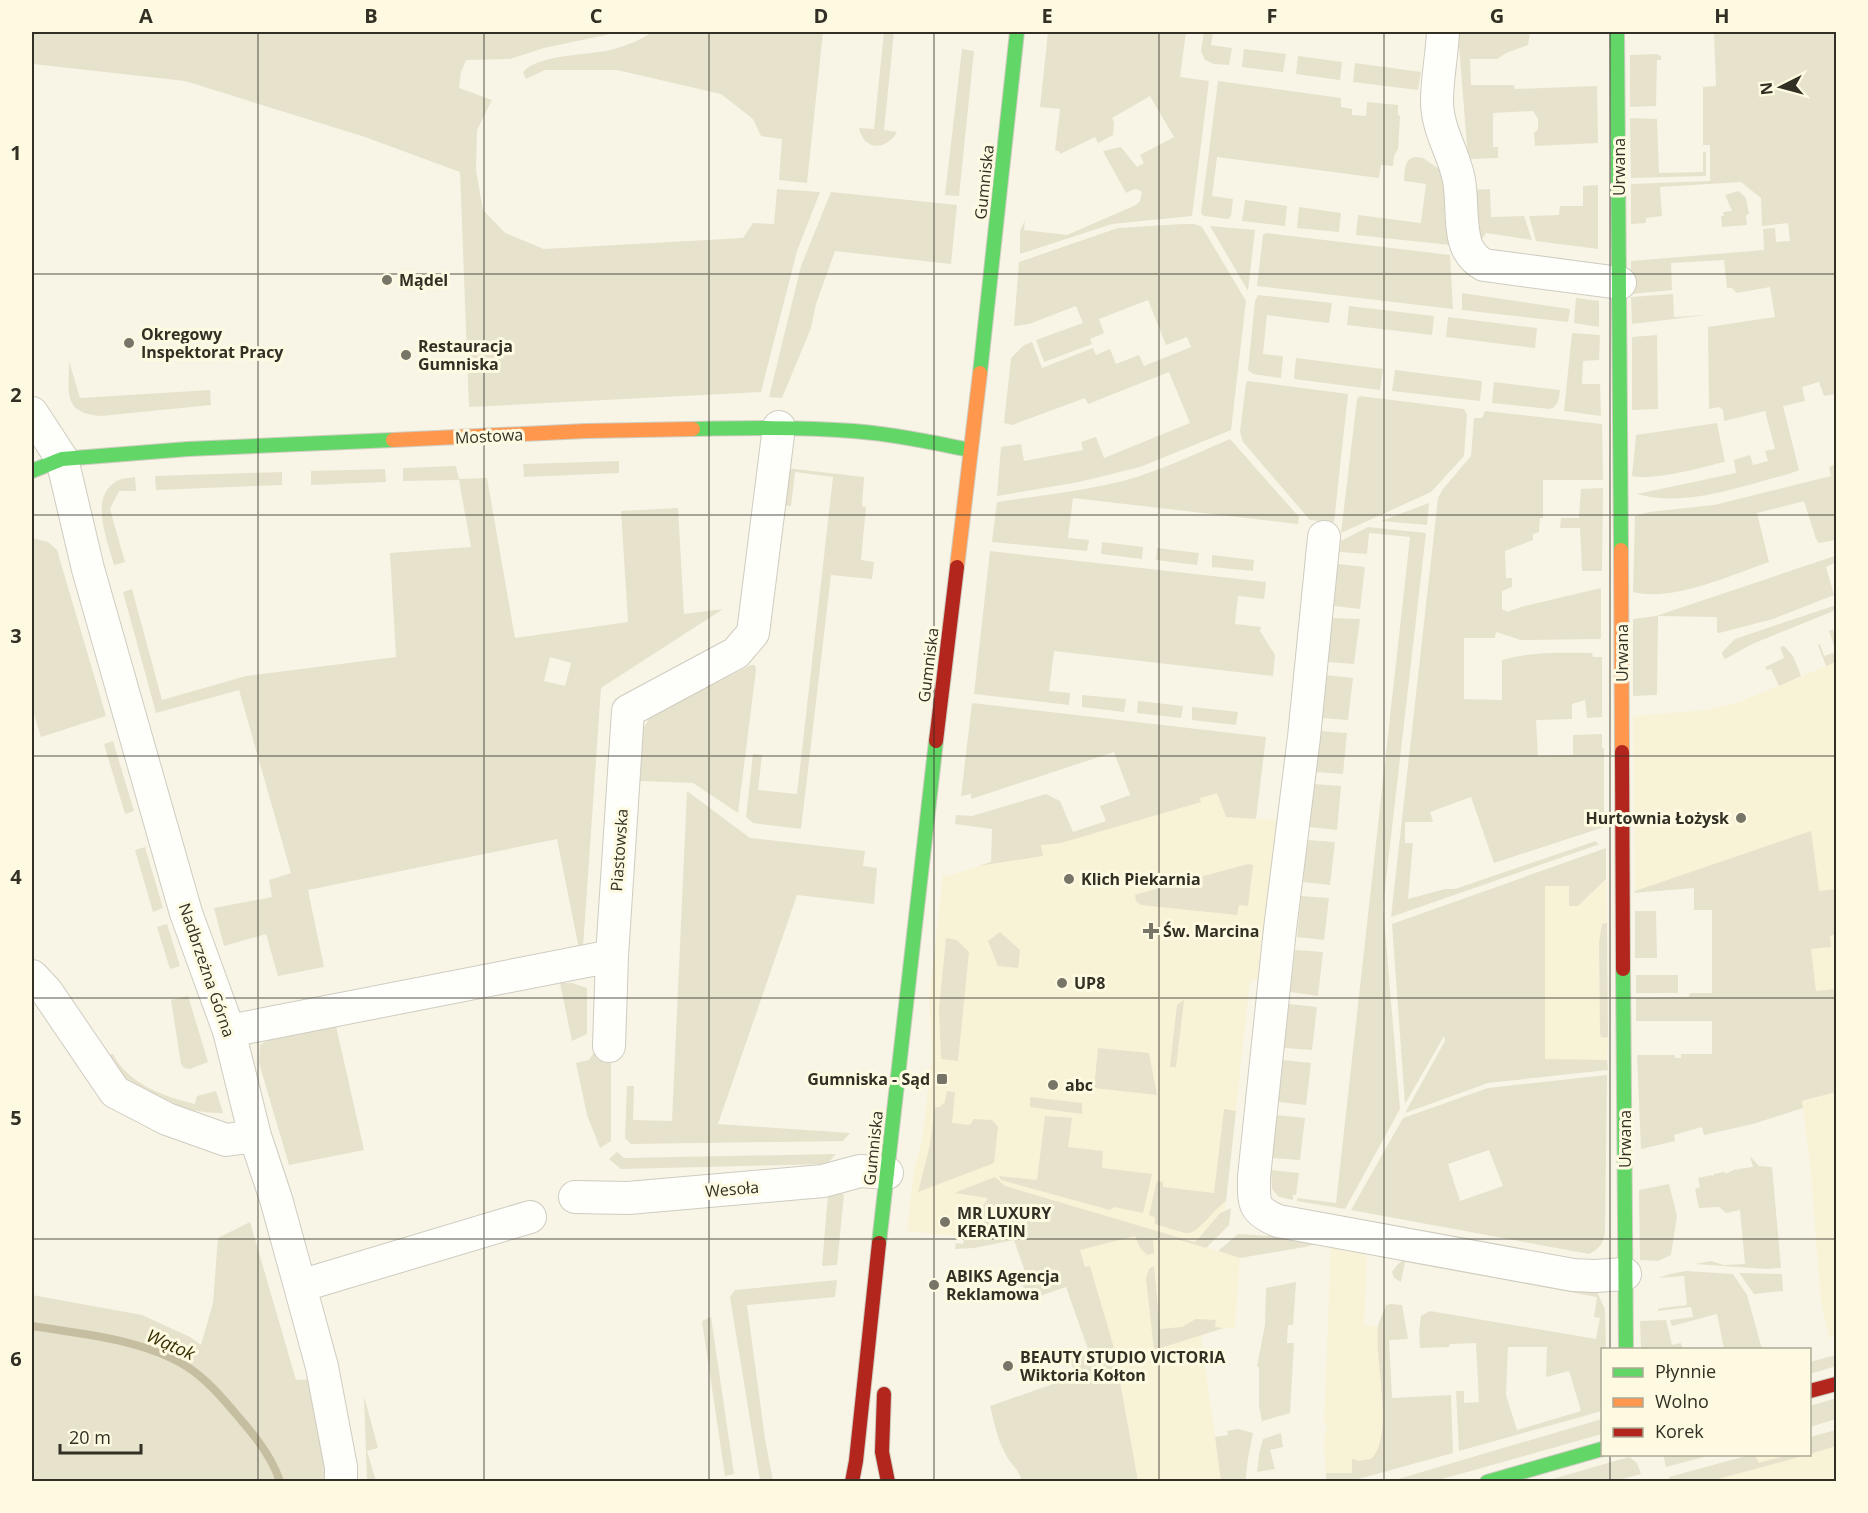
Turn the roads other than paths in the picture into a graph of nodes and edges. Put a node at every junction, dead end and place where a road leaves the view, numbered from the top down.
1 (1017, 32) edge
2 (1443, 32) edge
3 (1617, 32) edge
4 (1620, 283) junction
5 (32, 413) edge
6 (778, 427) junction
7 (970, 450) junction
8 (62, 459) junction
9 (32, 471) edge
10 (1324, 537) dead end
11 (612, 956) junction
12 (32, 976) edge
13 (229, 1030) junction
14 (609, 1046) dead end
15 (255, 1136) junction
16 (887, 1173) junction
17 (575, 1197) dead end
18 (530, 1217) dead end
19 (1625, 1274) junction
20 (300, 1286) junction
21 (874, 1302) junction
22 (881, 1346) dead end
23 (1626, 1348) edge
24 (884, 1376) dead end
25 (1836, 1383) edge
26 (1811, 1390) edge
27 (1601, 1449) edge
28 (856, 1461) junction
29 (341, 1482) edge
30 (852, 1482) edge
31 (858, 1482) edge
32 (888, 1482) edge
33 (1487, 1482) edge

1 - 7 street, Gumniska
2 - 4 street
3 - 4 street, Urwana
4 - 19 street, Urwana
5 - 8 street
6 - 7 street, Mostowa
6 - 8 street, Mostowa
6 - 11 street, Piastowska
7 - 16 street, Gumniska
8 - 9 street, Mostowa
8 - 13 street, Nadbrzeżna Górna
10 - 19 street
11 - 13 street
11 - 14 street, Piastowska
12 - 15 street
13 - 15 street, Nadbrzeżna Górna
15 - 20 street, Nadbrzeżna Górna
16 - 17 street, Wesoła
16 - 21 street, Gumniska
18 - 20 street
19 - 23 street, Urwana
20 - 29 street, Nadbrzeżna Górna
21 - 22 street, Gumniska
21 - 28 street, Gumniska
24 - 32 street
25 - 26 street
27 - 33 street
28 - 30 street, Gumniska
28 - 31 street, Gumniska

